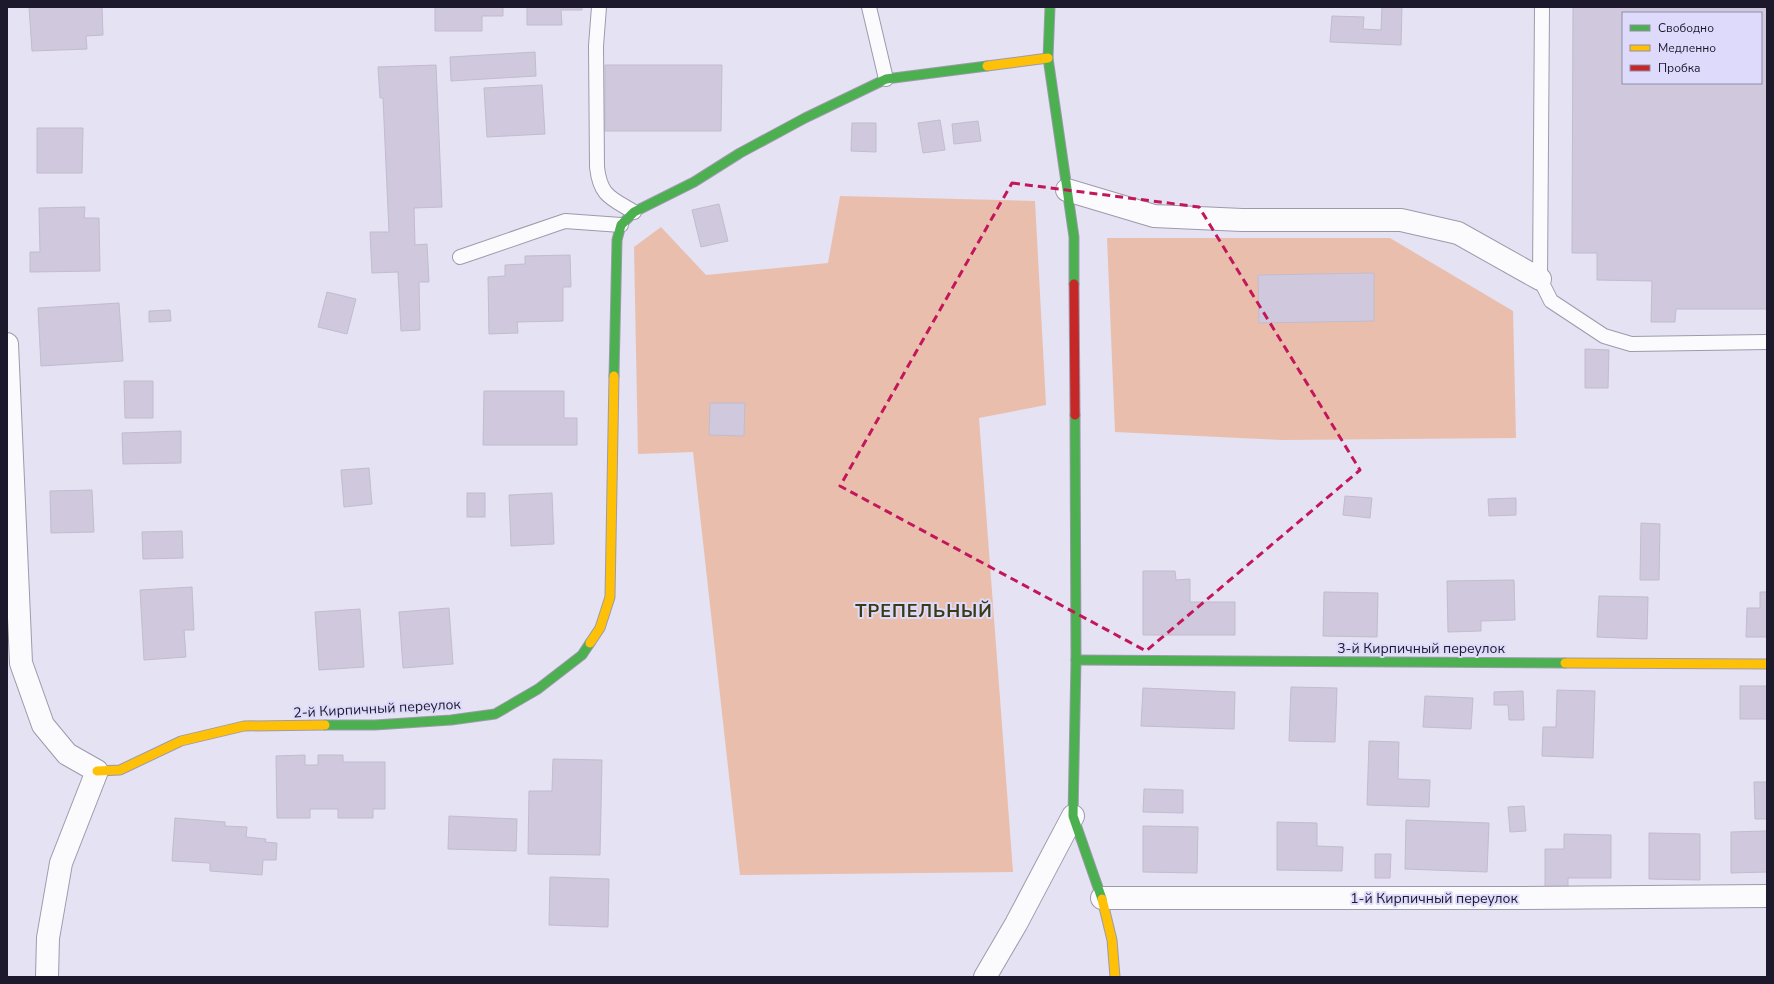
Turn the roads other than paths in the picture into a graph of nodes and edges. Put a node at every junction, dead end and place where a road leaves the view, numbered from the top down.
1 (598, 7) edge
2 (869, 7) edge
3 (1050, 7) edge
4 (1542, 7) edge
5 (1048, 58) junction
6 (886, 80) junction
7 (1067, 190) junction
8 (634, 212) junction
9 (621, 225) junction
10 (460, 257) dead end
11 (1540, 279) junction
12 (1767, 342) edge
13 (7, 344) edge
14 (1076, 660) junction
15 (1767, 664) edge
16 (97, 771) junction
17 (1073, 816) junction
18 (1767, 896) edge
19 (1102, 898) junction
20 (47, 977) edge
21 (985, 977) edge
22 (1116, 977) edge

1 - 8 lane
2 - 6 lane
3 - 5 street
4 - 11 lane
5 - 6 street
5 - 7 street
6 - 8 street
7 - 11 street
7 - 14 street
8 - 9 street
9 - 10 lane
9 - 16 street, 2-й Кирпичный переулок
11 - 12 lane
13 - 16 street
14 - 15 street, 3-й Кирпичный переулок
14 - 17 street
16 - 20 street
17 - 19 street
17 - 21 street
18 - 19 street, 1-й Кирпичный переулок
19 - 22 street

